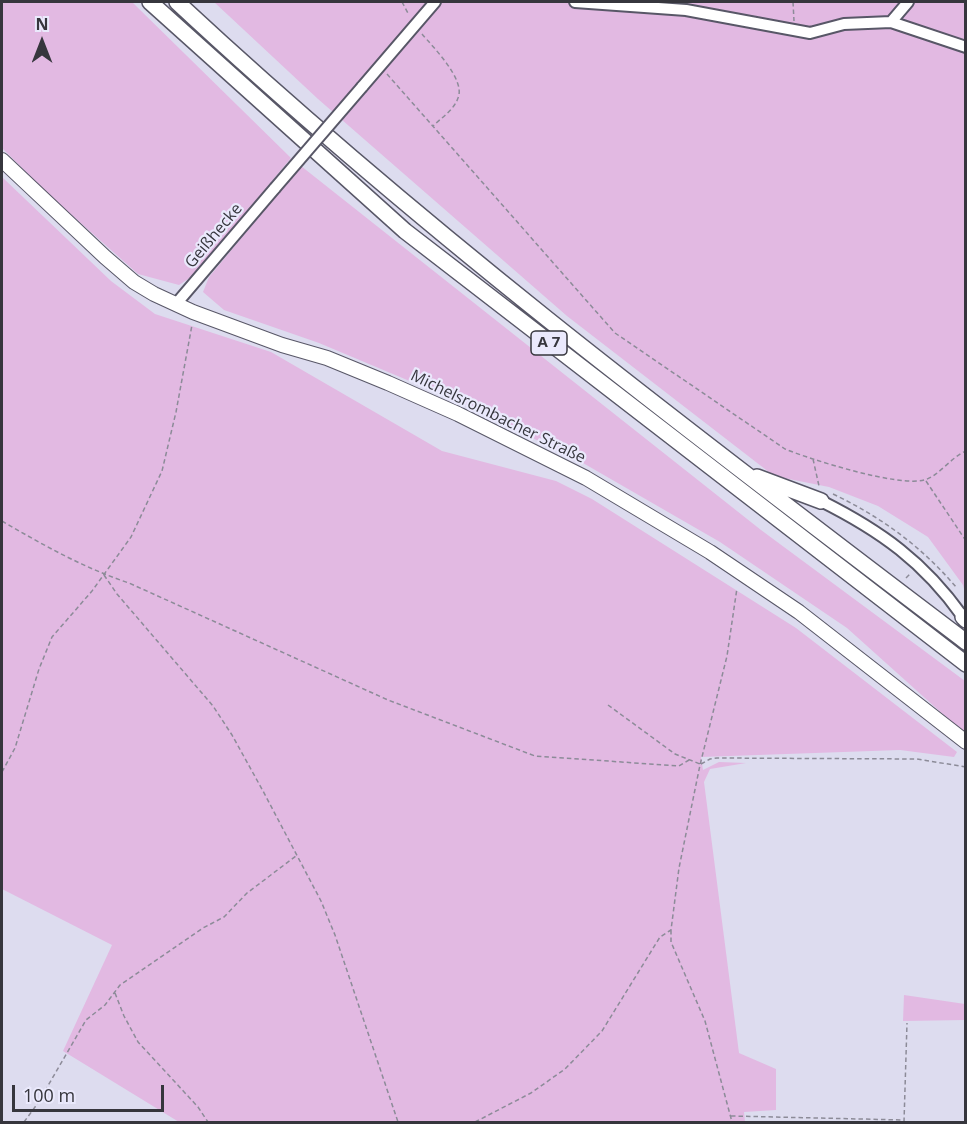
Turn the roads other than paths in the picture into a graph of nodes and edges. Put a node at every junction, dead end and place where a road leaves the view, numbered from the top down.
1 (150, 2) edge
2 (177, 2) edge
3 (435, 2) edge
4 (575, 2) edge
5 (908, 2) edge
6 (891, 22) junction
7 (966, 47) edge
8 (2, 160) edge
9 (176, 304) junction
10 (739, 470) junction
11 (822, 494) joint
12 (964, 618) edge
13 (966, 642) edge
14 (966, 664) edge
15 (966, 742) edge

1 - 14 highway, A 7
2 - 10 highway, A 7
3 - 9 lane, Geißhecke, bridge
4 - 6 lane
5 - 6 lane
6 - 7 lane
8 - 9 main road, Michelsrombacher Straße
9 - 15 main road, Michelsrombacher Straße
10 - 11 highway
10 - 13 highway, A 7
11 - 12 lane

